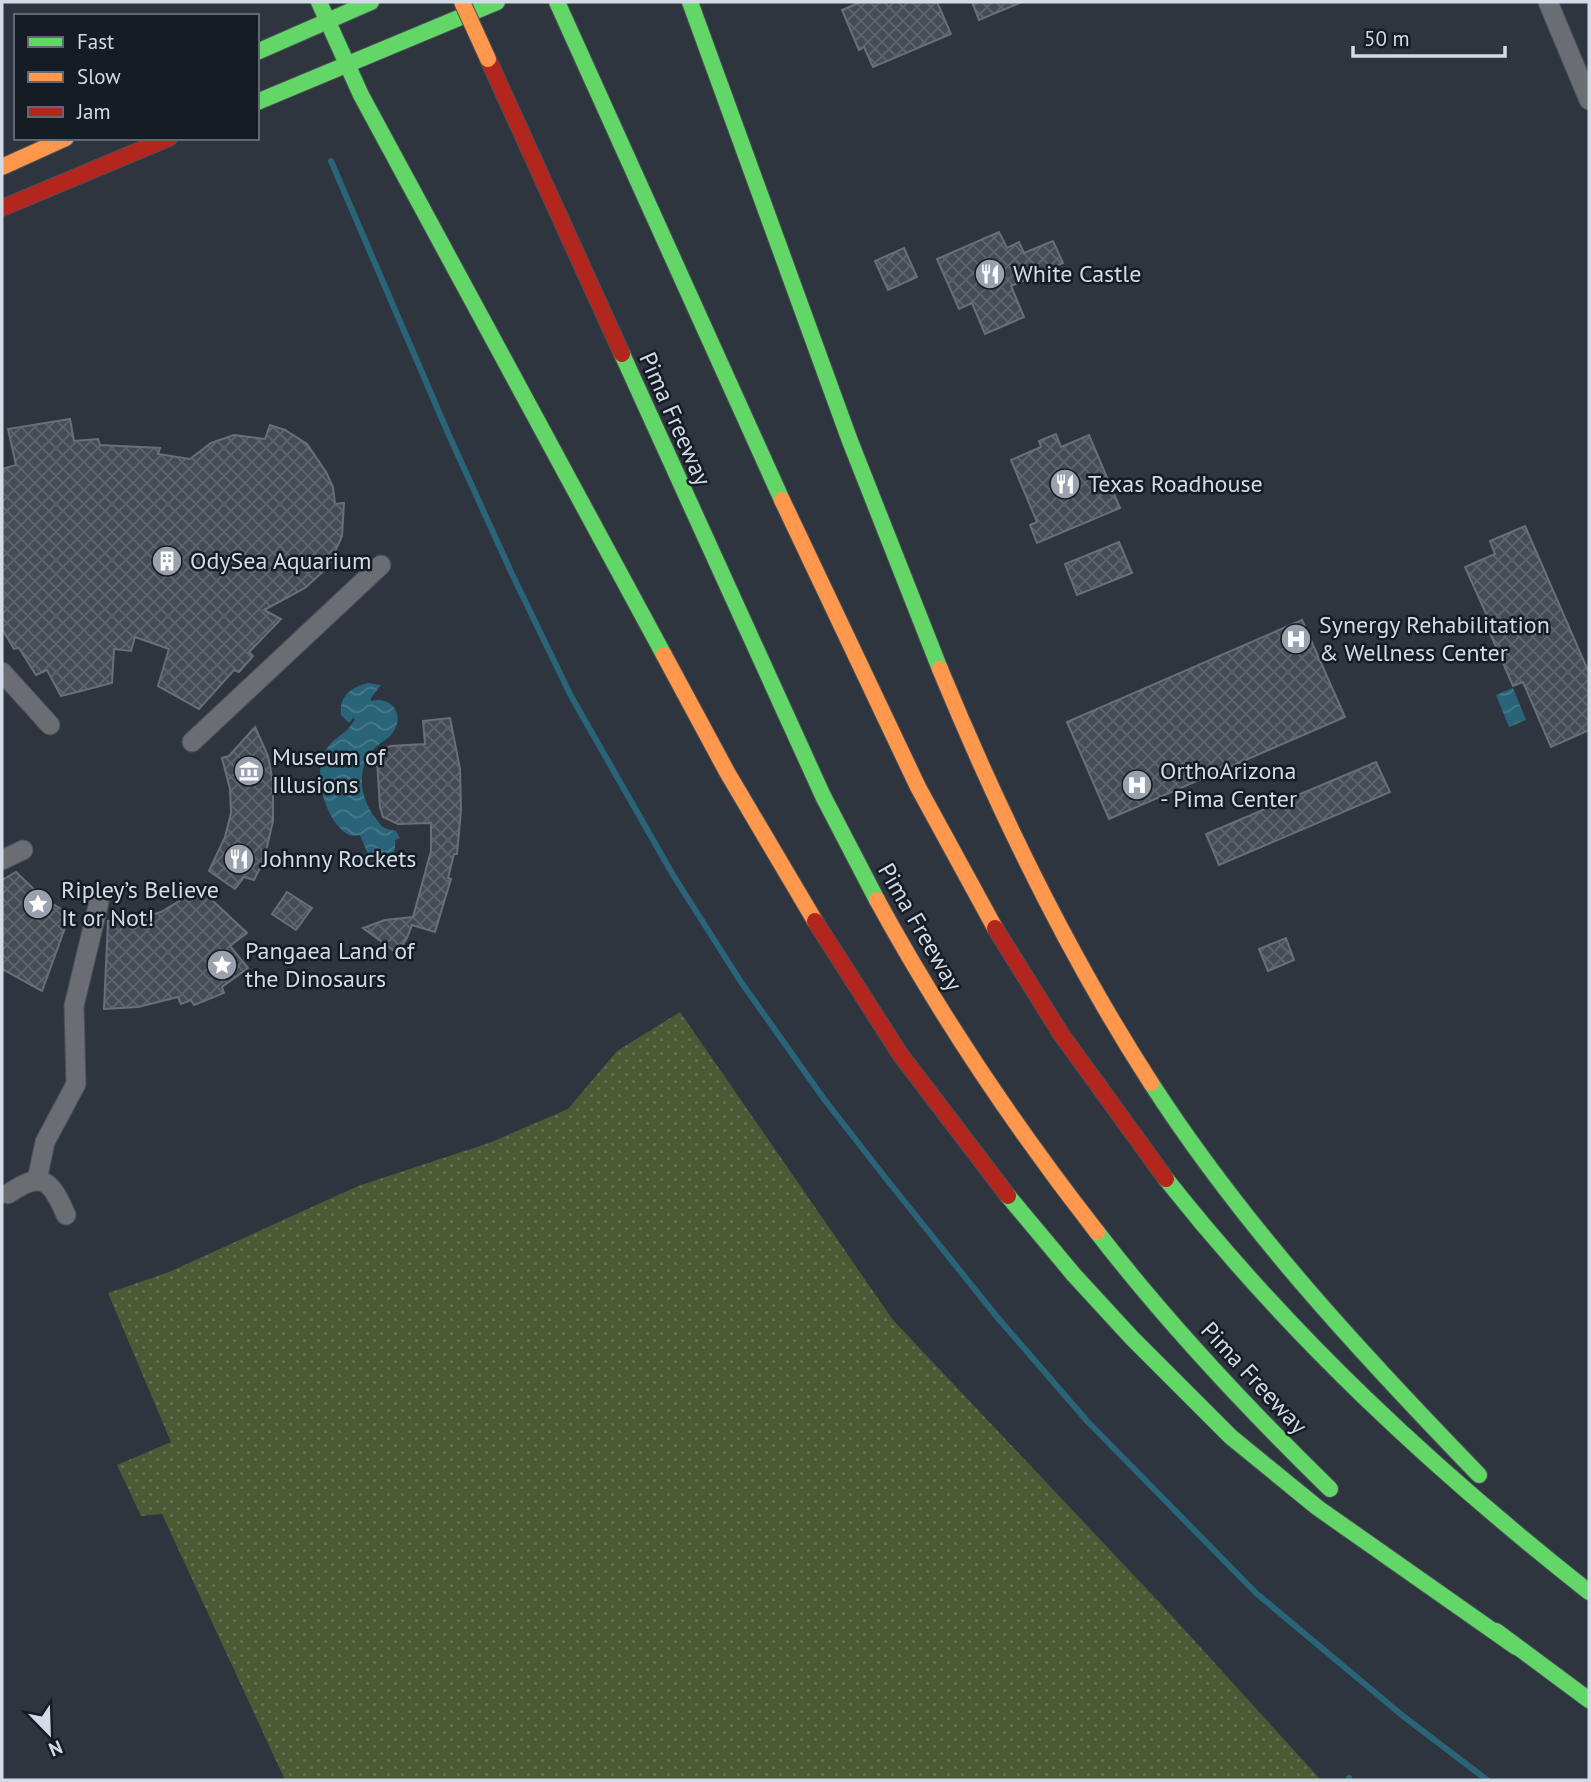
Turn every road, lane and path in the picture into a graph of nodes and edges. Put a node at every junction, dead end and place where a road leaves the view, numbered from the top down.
1 (319, 2) edge
2 (371, 2) edge
3 (462, 2) edge
4 (497, 2) edge
5 (557, 2) edge
6 (690, 2) edge
7 (1548, 2) edge
8 (326, 20) junction
9 (259, 51) edge
10 (346, 65) junction
11 (1589, 100) edge
12 (259, 101) edge
13 (62, 140) edge
14 (164, 140) edge
15 (2, 167) edge
16 (2, 208) edge
17 (381, 565) dead end
18 (2, 672) edge
19 (50, 725) dead end
20 (192, 742) dead end
21 (23, 850) dead end
22 (2, 860) edge
23 (99, 902) dead end
24 (37, 1180) junction
25 (8, 1194) dead end
26 (66, 1215) dead end
27 (1342, 1501) dead end
28 (1369, 1525) dead end
29 (1589, 1591) edge
30 (1516, 1647) junction
31 (1589, 1700) edge

1 - 8 main road
2 - 8 main road
3 - 27 main road, Pima Freeway, bridge
4 - 10 main road
5 - 29 main road
6 - 29 main road
7 - 11 street
8 - 9 main road
8 - 10 main road
10 - 12 main road
10 - 30 main road
13 - 15 main road
14 - 16 main road
17 - 20 street
18 - 19 street
21 - 22 street
23 - 24 street
24 - 25 street
24 - 26 street
28 - 30 main road
30 - 31 main road

